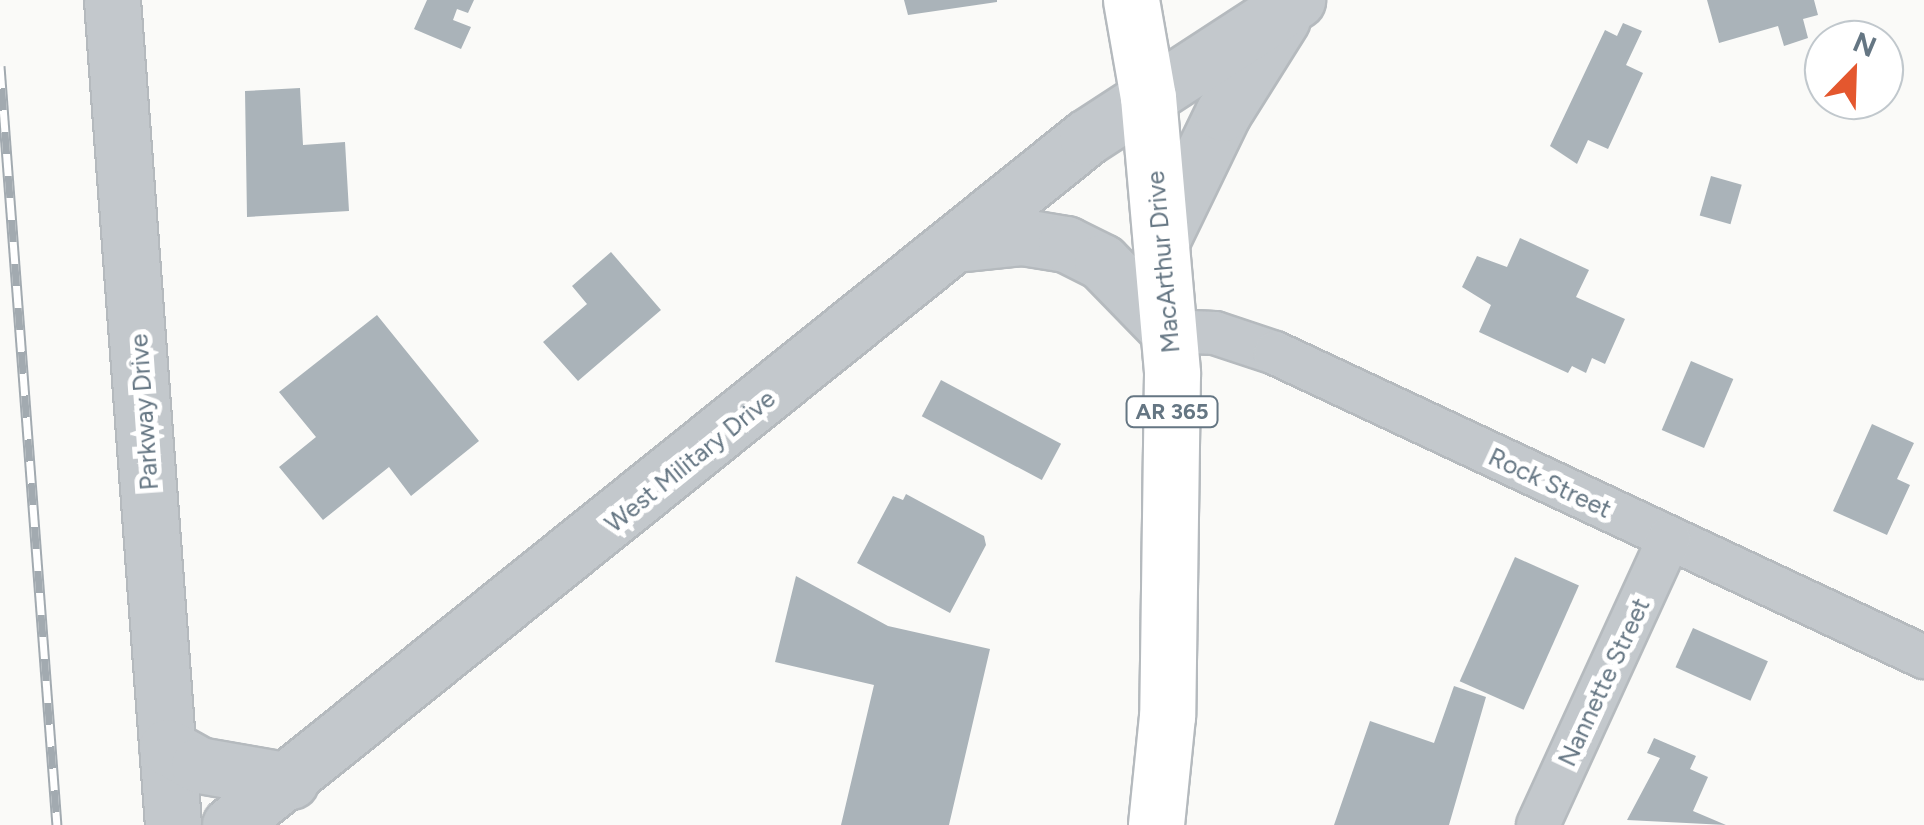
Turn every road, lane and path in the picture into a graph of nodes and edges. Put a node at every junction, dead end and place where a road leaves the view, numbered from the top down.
1 (112, 0) edge
2 (1131, 0) edge
3 (1295, 2) edge
4 (1148, 97) junction
5 (1162, 240) junction
6 (956, 244) junction
7 (1170, 331) junction
8 (1669, 539) junction
9 (1924, 657) edge
10 (167, 747) junction
11 (291, 781) junction
12 (173, 825) edge
13 (230, 825) edge
14 (1156, 825) edge
15 (1538, 825) edge

1 - 10 street, Parkway Drive
2 - 4 main road, MacArthur Drive / AR 365
3 - 4 street, West Military Drive
3 - 5 street
4 - 5 main road, MacArthur Drive / AR 365
4 - 6 street, West Military Drive
5 - 7 main road, MacArthur Drive / AR 365
6 - 7 street
6 - 11 street, West Military Drive
7 - 8 street, Rock Street
7 - 14 main road, MacArthur Drive / AR 365
8 - 9 street, Rock Street
8 - 15 street, Nannette Street
10 - 11 street
10 - 12 street, Parkway Drive
11 - 13 street, West Military Drive

